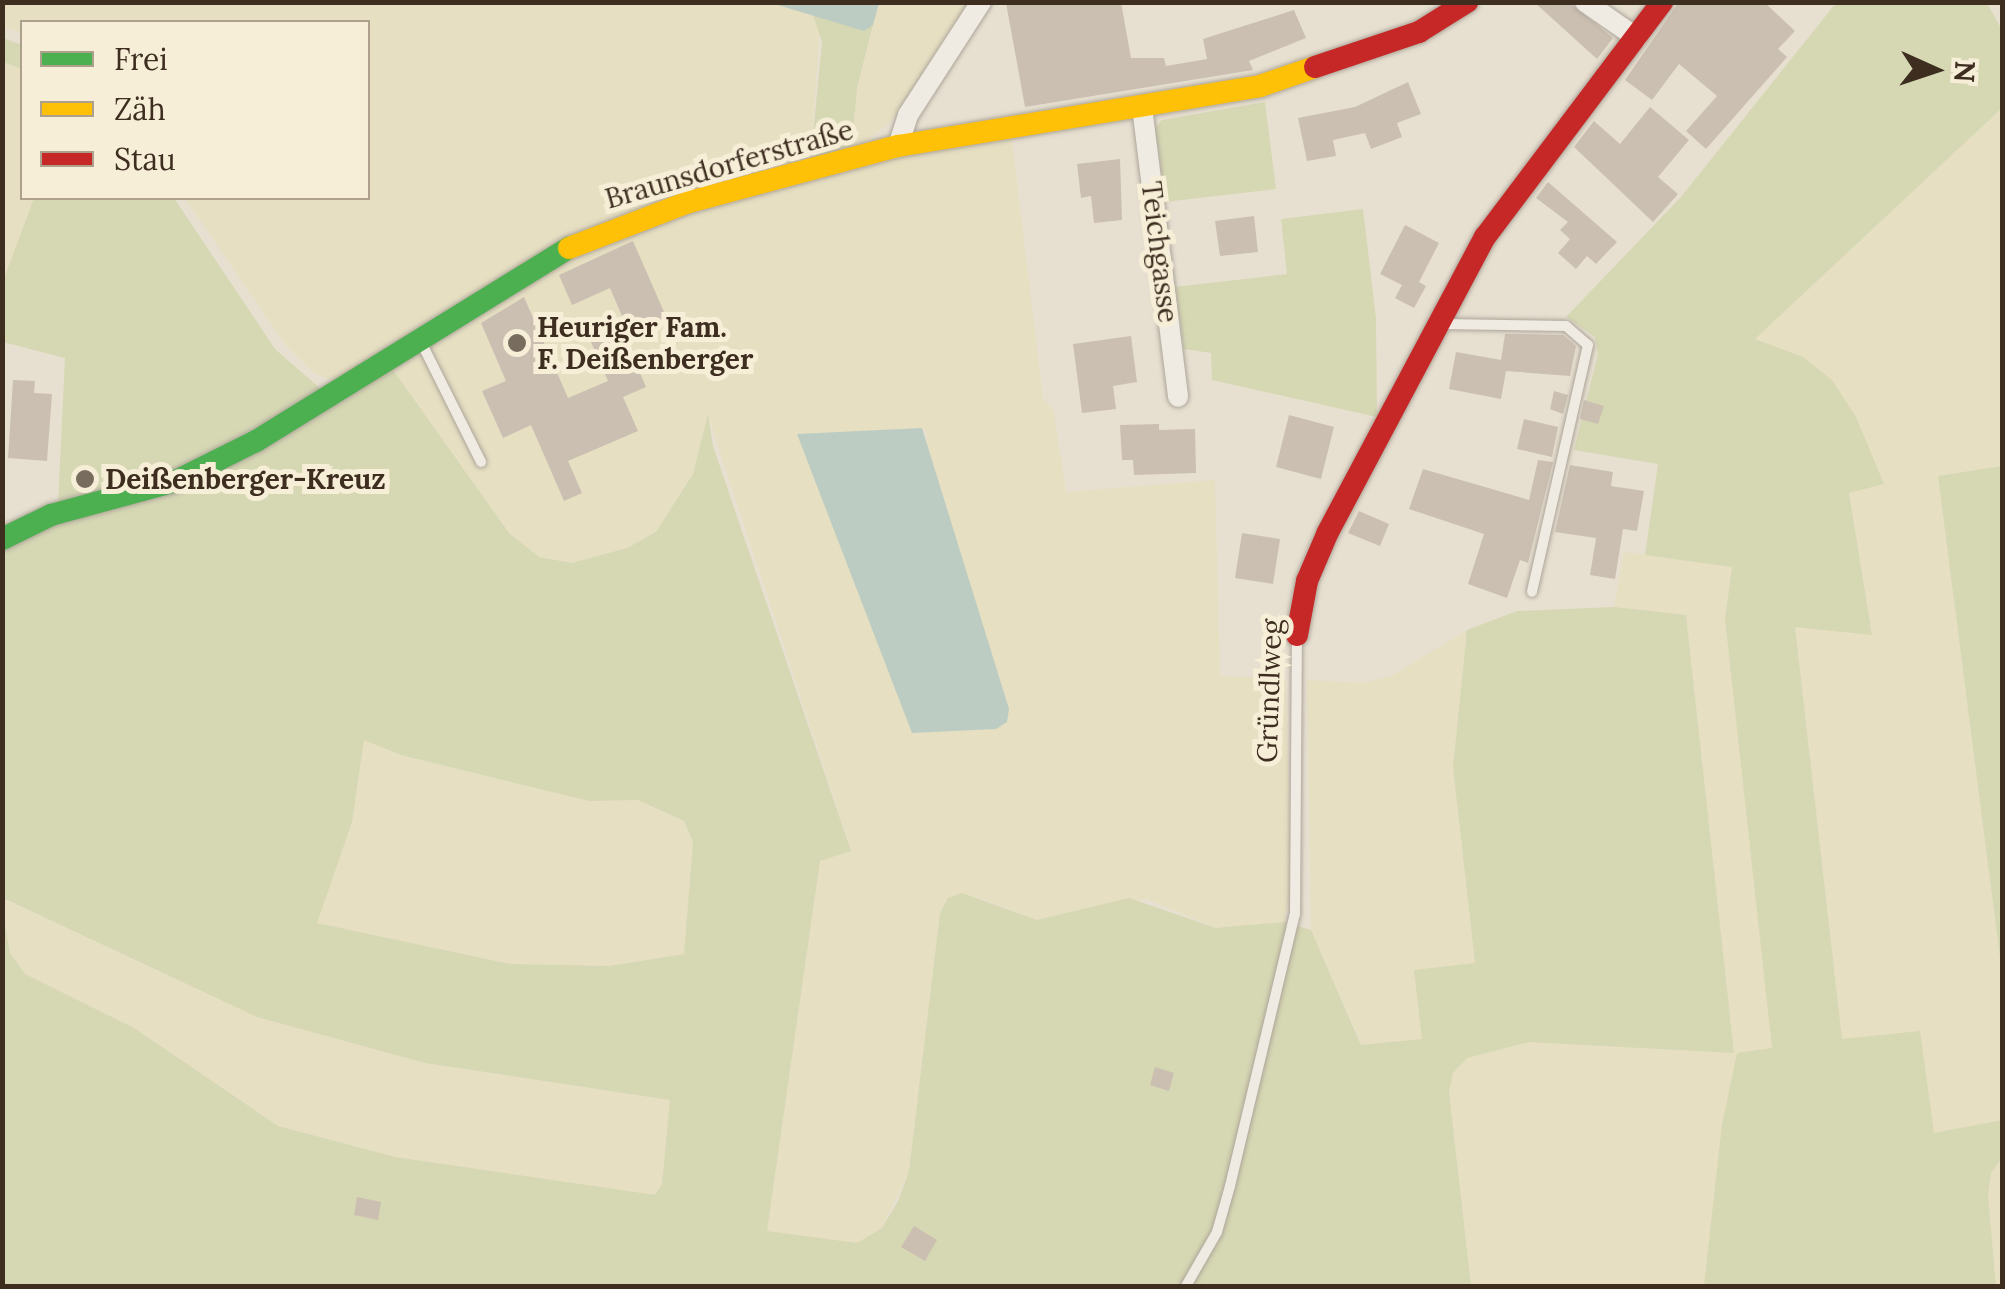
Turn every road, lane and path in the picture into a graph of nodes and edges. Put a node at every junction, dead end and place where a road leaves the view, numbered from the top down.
1 (981, 2) edge
2 (1467, 2) edge
3 (1585, 2) edge
4 (1662, 2) edge
5 (1637, 38) junction
6 (1142, 107) junction
7 (898, 146) junction
8 (1437, 324) junction
9 (420, 338) junction
10 (1178, 397) dead end
11 (481, 462) dead end
12 (2, 539) edge
13 (1532, 592) dead end
14 (1297, 635) joint
15 (1186, 1286) edge

1 - 7 street
2 - 6 street, Braunsdorferstraße
3 - 5 street
4 - 5 street, Gründlweg
5 - 8 street, Gründlweg
6 - 7 street, Braunsdorferstraße
6 - 10 street, Teichgasse
7 - 9 street, Braunsdorferstraße
8 - 13 lane
8 - 14 street, Gründlweg
9 - 11 lane
9 - 12 street, Braunsdorferstraße
14 - 15 lane, Gründlweg

